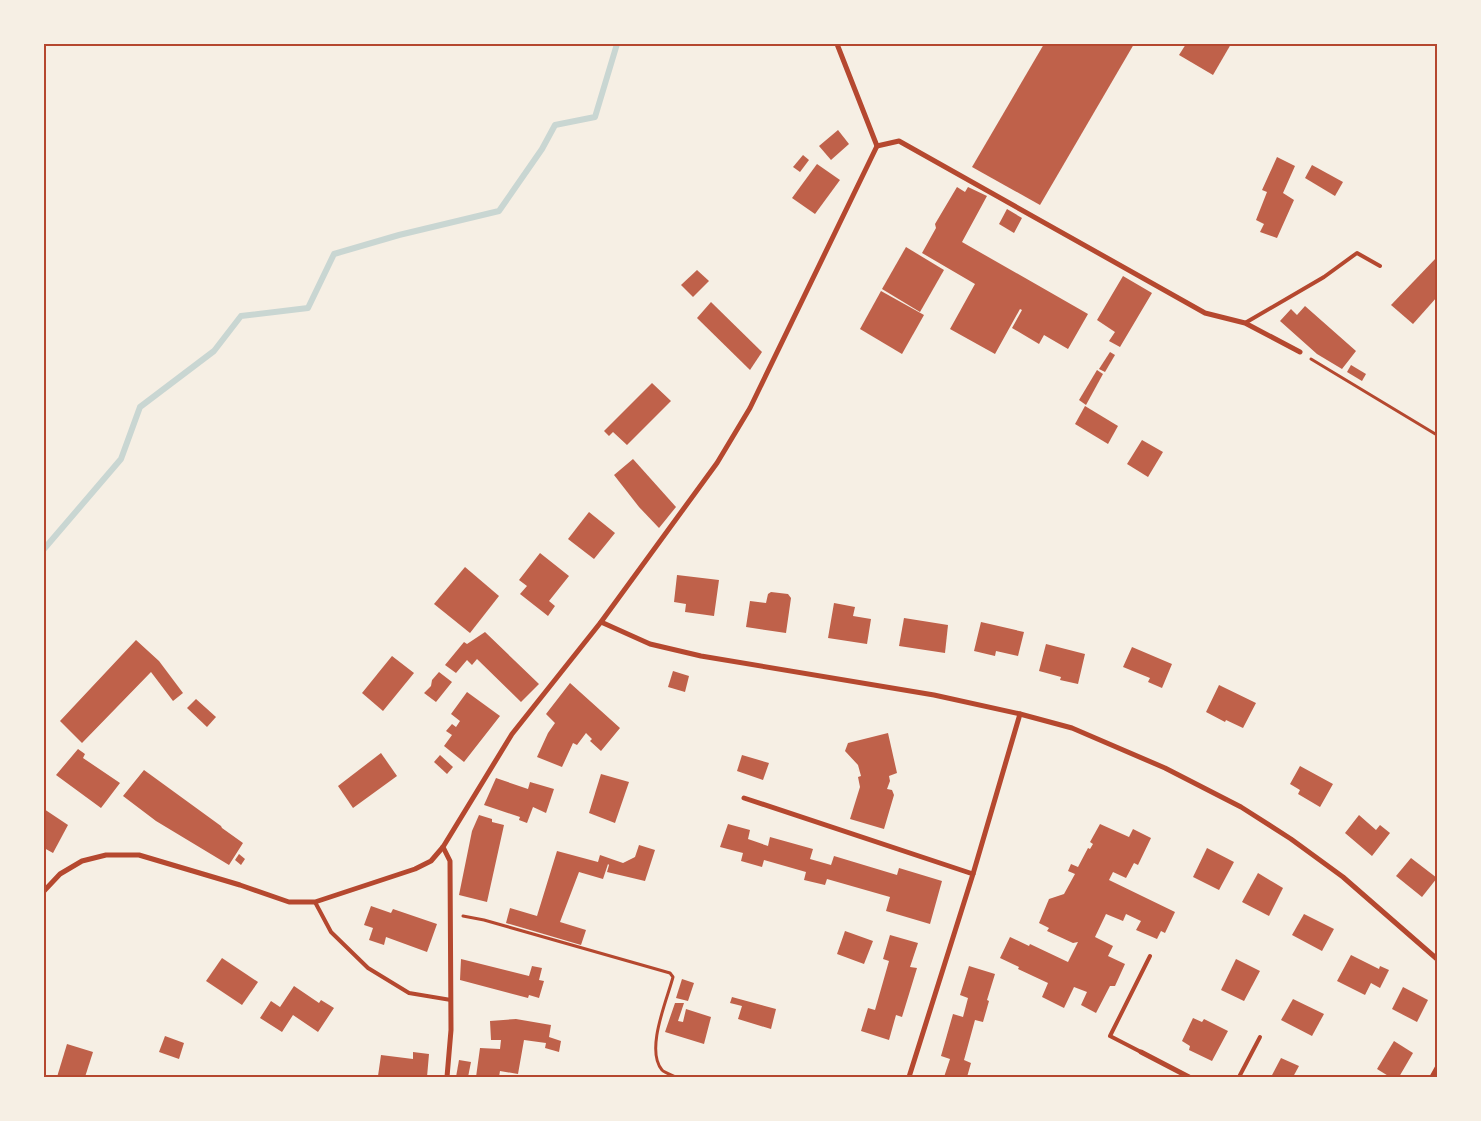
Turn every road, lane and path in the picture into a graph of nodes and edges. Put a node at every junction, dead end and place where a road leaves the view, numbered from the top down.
1 (837, 44) edge
2 (877, 146) junction
3 (1380, 266) dead end
4 (1245, 324) junction
5 (1300, 352) joint
6 (1437, 435) edge
7 (601, 622) junction
8 (1020, 714) junction
9 (744, 798) dead end
10 (443, 847) junction
11 (973, 874) junction
12 (44, 891) edge
13 (314, 902) junction
14 (450, 913) junction
15 (1150, 956) dead end
16 (1437, 959) edge
17 (451, 1000) junction
18 (1260, 1038) dead end
19 (1141, 1052) joint
20 (1437, 1068) edge
21 (447, 1077) edge
22 (676, 1077) edge
23 (909, 1077) edge
24 (1189, 1077) edge
25 (1239, 1077) edge
26 (1432, 1077) edge

1 - 2 street
2 - 4 street
2 - 7 street
3 - 4 lane
4 - 5 street
5 - 6 path
7 - 8 street
7 - 10 street
8 - 11 street
8 - 16 street
9 - 11 street
10 - 13 street
10 - 14 street
11 - 23 street
12 - 13 street
13 - 17 lane
14 - 17 street
14 - 22 path
15 - 19 lane
17 - 21 street
18 - 25 lane
19 - 24 street
20 - 26 street

